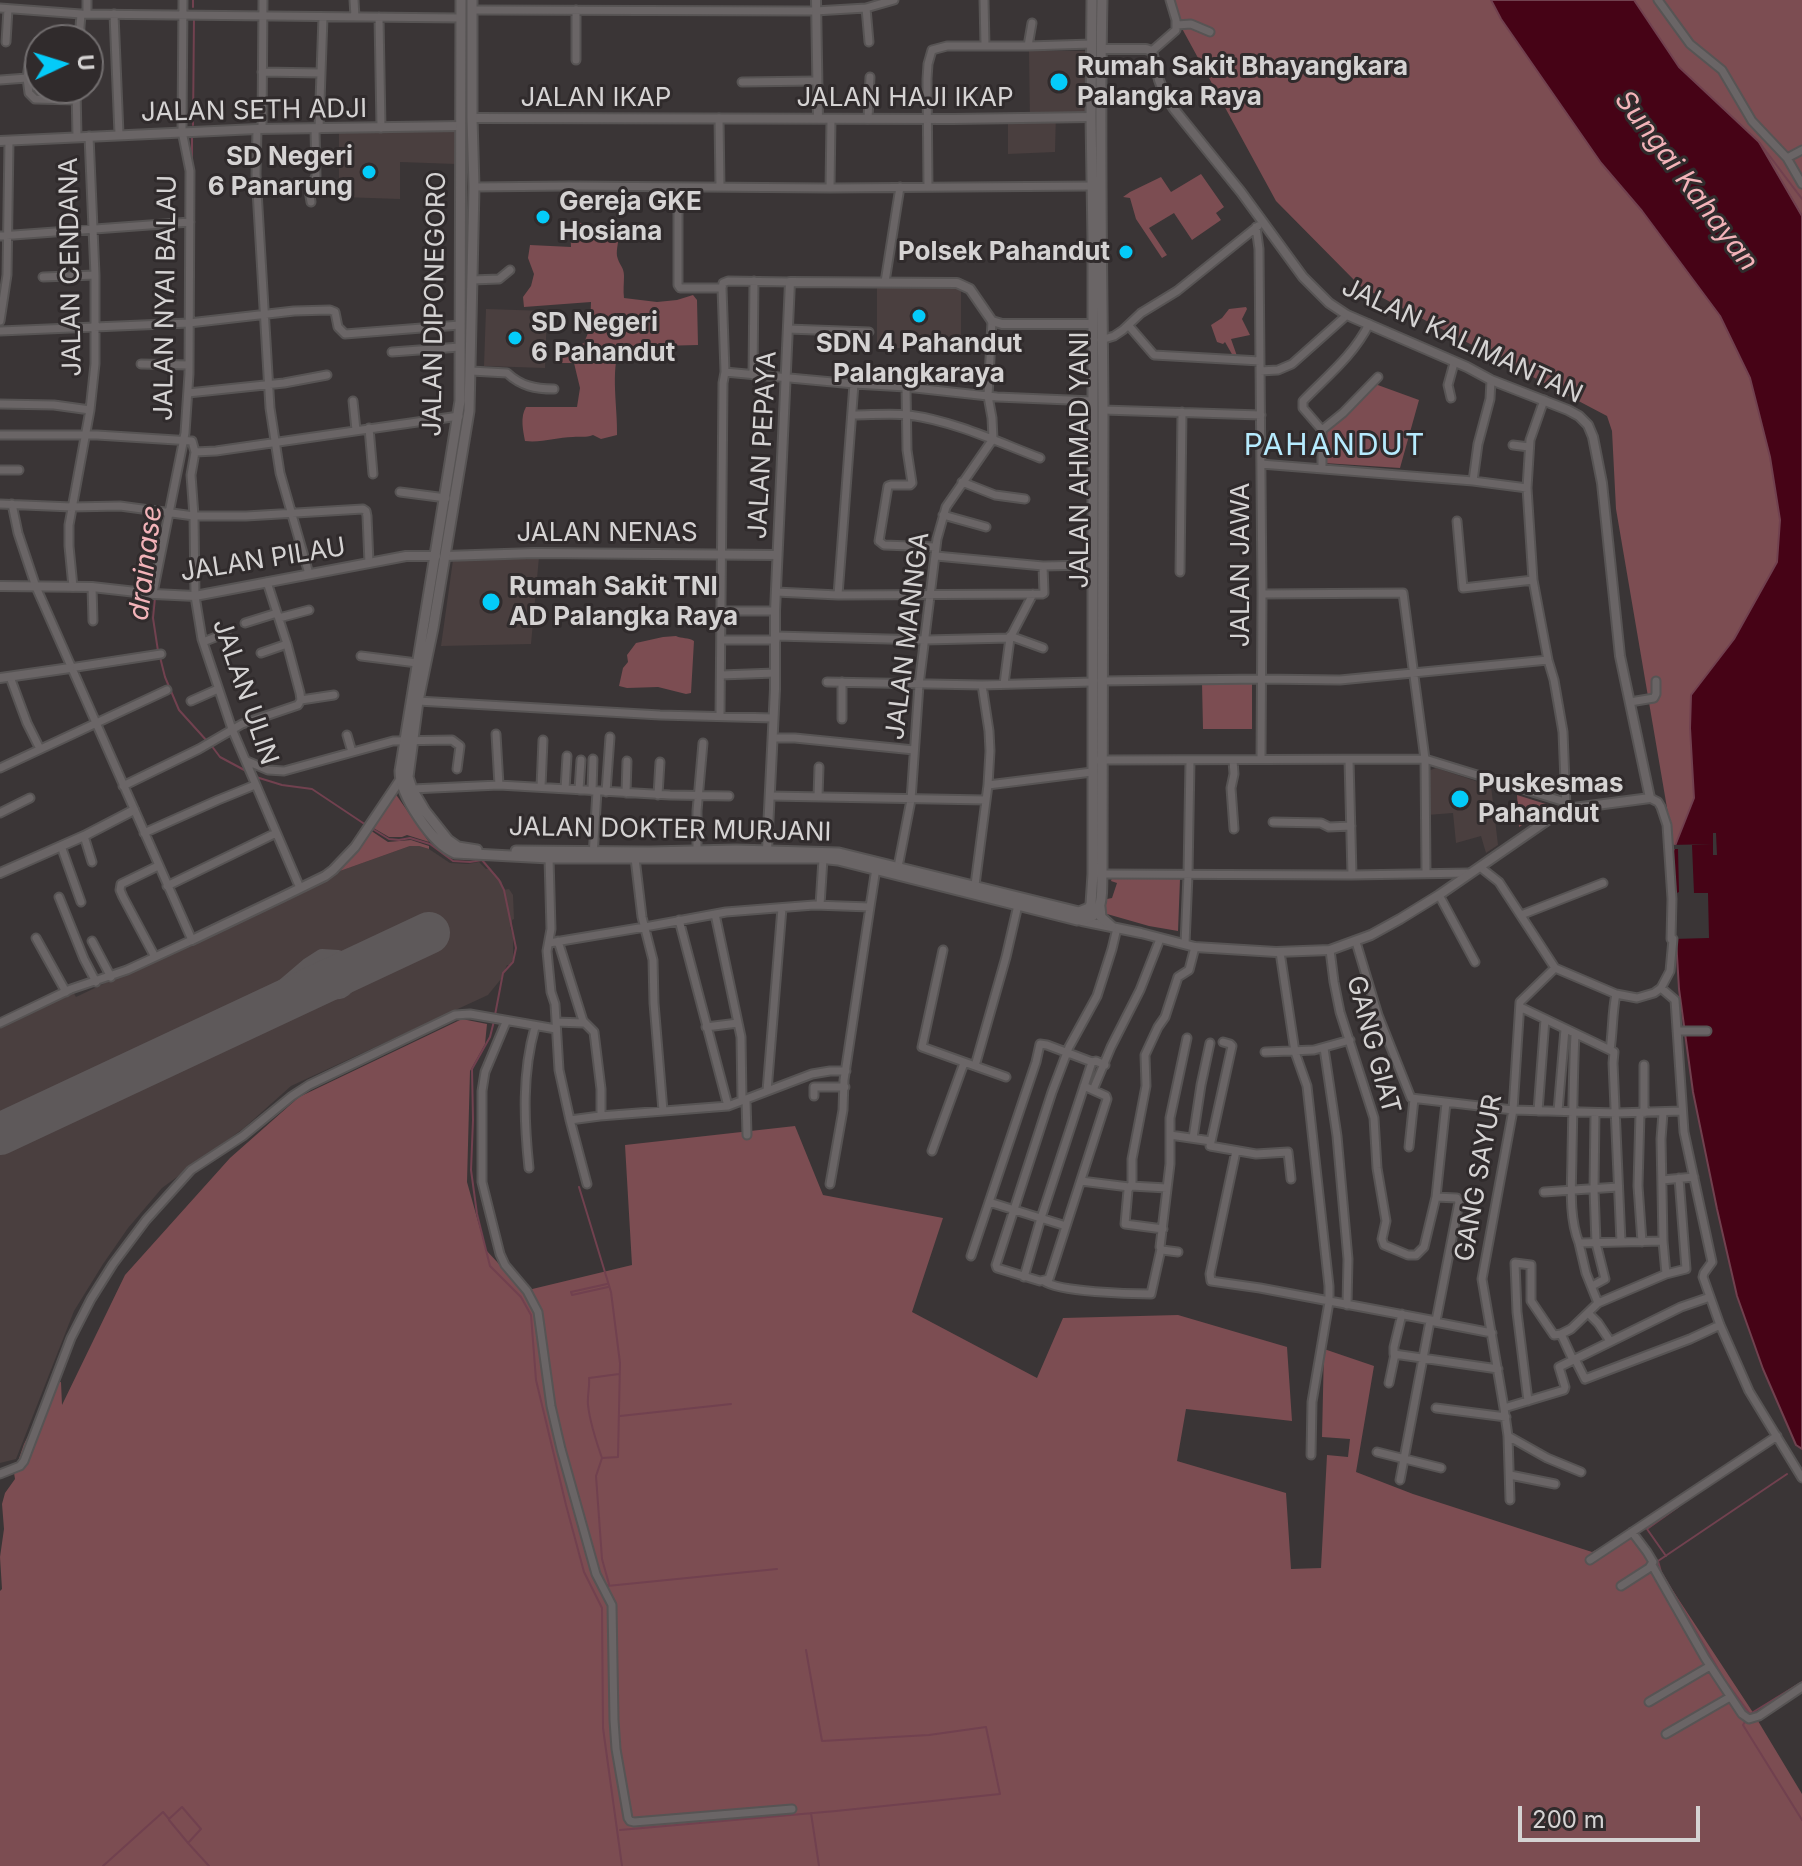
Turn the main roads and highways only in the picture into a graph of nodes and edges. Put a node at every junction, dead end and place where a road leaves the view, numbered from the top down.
1 (461, 0) edge
2 (1092, 0) edge
3 (1102, 0) edge
4 (472, 5) edge
5 (1096, 46) junction
6 (459, 232) junction
7 (473, 232) junction
8 (459, 263) junction
9 (472, 263) junction
10 (1098, 340) junction
11 (1097, 510) junction
12 (441, 556) junction
13 (1097, 681) junction
14 (408, 741) junction
15 (1097, 760) junction
16 (409, 792) junction
17 (510, 854) junction
18 (594, 854) junction
19 (659, 855) junction
20 (898, 870) junction
21 (1097, 874) junction
22 (995, 895) junction
23 (1096, 904) junction
24 (1114, 927) road end

1 - 6 main road, JALAN DIPONEGORO
2 - 5 main road, JALAN AHMAD YANI
3 - 5 main road, JALAN AHMAD YANI
4 - 7 main road, JALAN DIPONEGORO
5 - 10 main road, JALAN AHMAD YANI
5 - 10 main road, JALAN AHMAD YANI
6 - 7 main road
6 - 8 main road, JALAN DIPONEGORO
7 - 9 main road, JALAN DIPONEGORO
8 - 9 main road
8 - 12 main road, JALAN DIPONEGORO
9 - 12 main road, JALAN DIPONEGORO
10 - 11 main road, JALAN AHMAD YANI
10 - 11 main road, JALAN AHMAD YANI
11 - 13 main road, JALAN AHMAD YANI
11 - 13 main road, JALAN AHMAD YANI
12 - 14 main road, JALAN DIPONEGORO
12 - 14 main road, JALAN DIPONEGORO
13 - 15 main road, JALAN AHMAD YANI
14 - 16 main road, JALAN DIPONEGORO
14 - 16 main road, JALAN DIPONEGORO
15 - 21 main road, JALAN AHMAD YANI
15 - 21 main road, JALAN AHMAD YANI
16 - 17 main road, JALAN DOKTER MURJANI
17 - 18 main road, JALAN DOKTER MURJANI
17 - 18 main road, JALAN DOKTER MURJANI
18 - 19 main road, JALAN DOKTER MURJANI
18 - 19 main road, JALAN DOKTER MURJANI
19 - 20 main road, JALAN DOKTER MURJANI
19 - 20 main road, JALAN DOKTER MURJANI
20 - 22 main road, JALAN DOKTER MURJANI
20 - 22 main road, JALAN DOKTER MURJANI
21 - 23 main road, JALAN AHMAD YANI
22 - 23 main road, JALAN DOKTER MURJANI
22 - 23 main road, JALAN DOKTER MURJANI
23 - 24 main road

